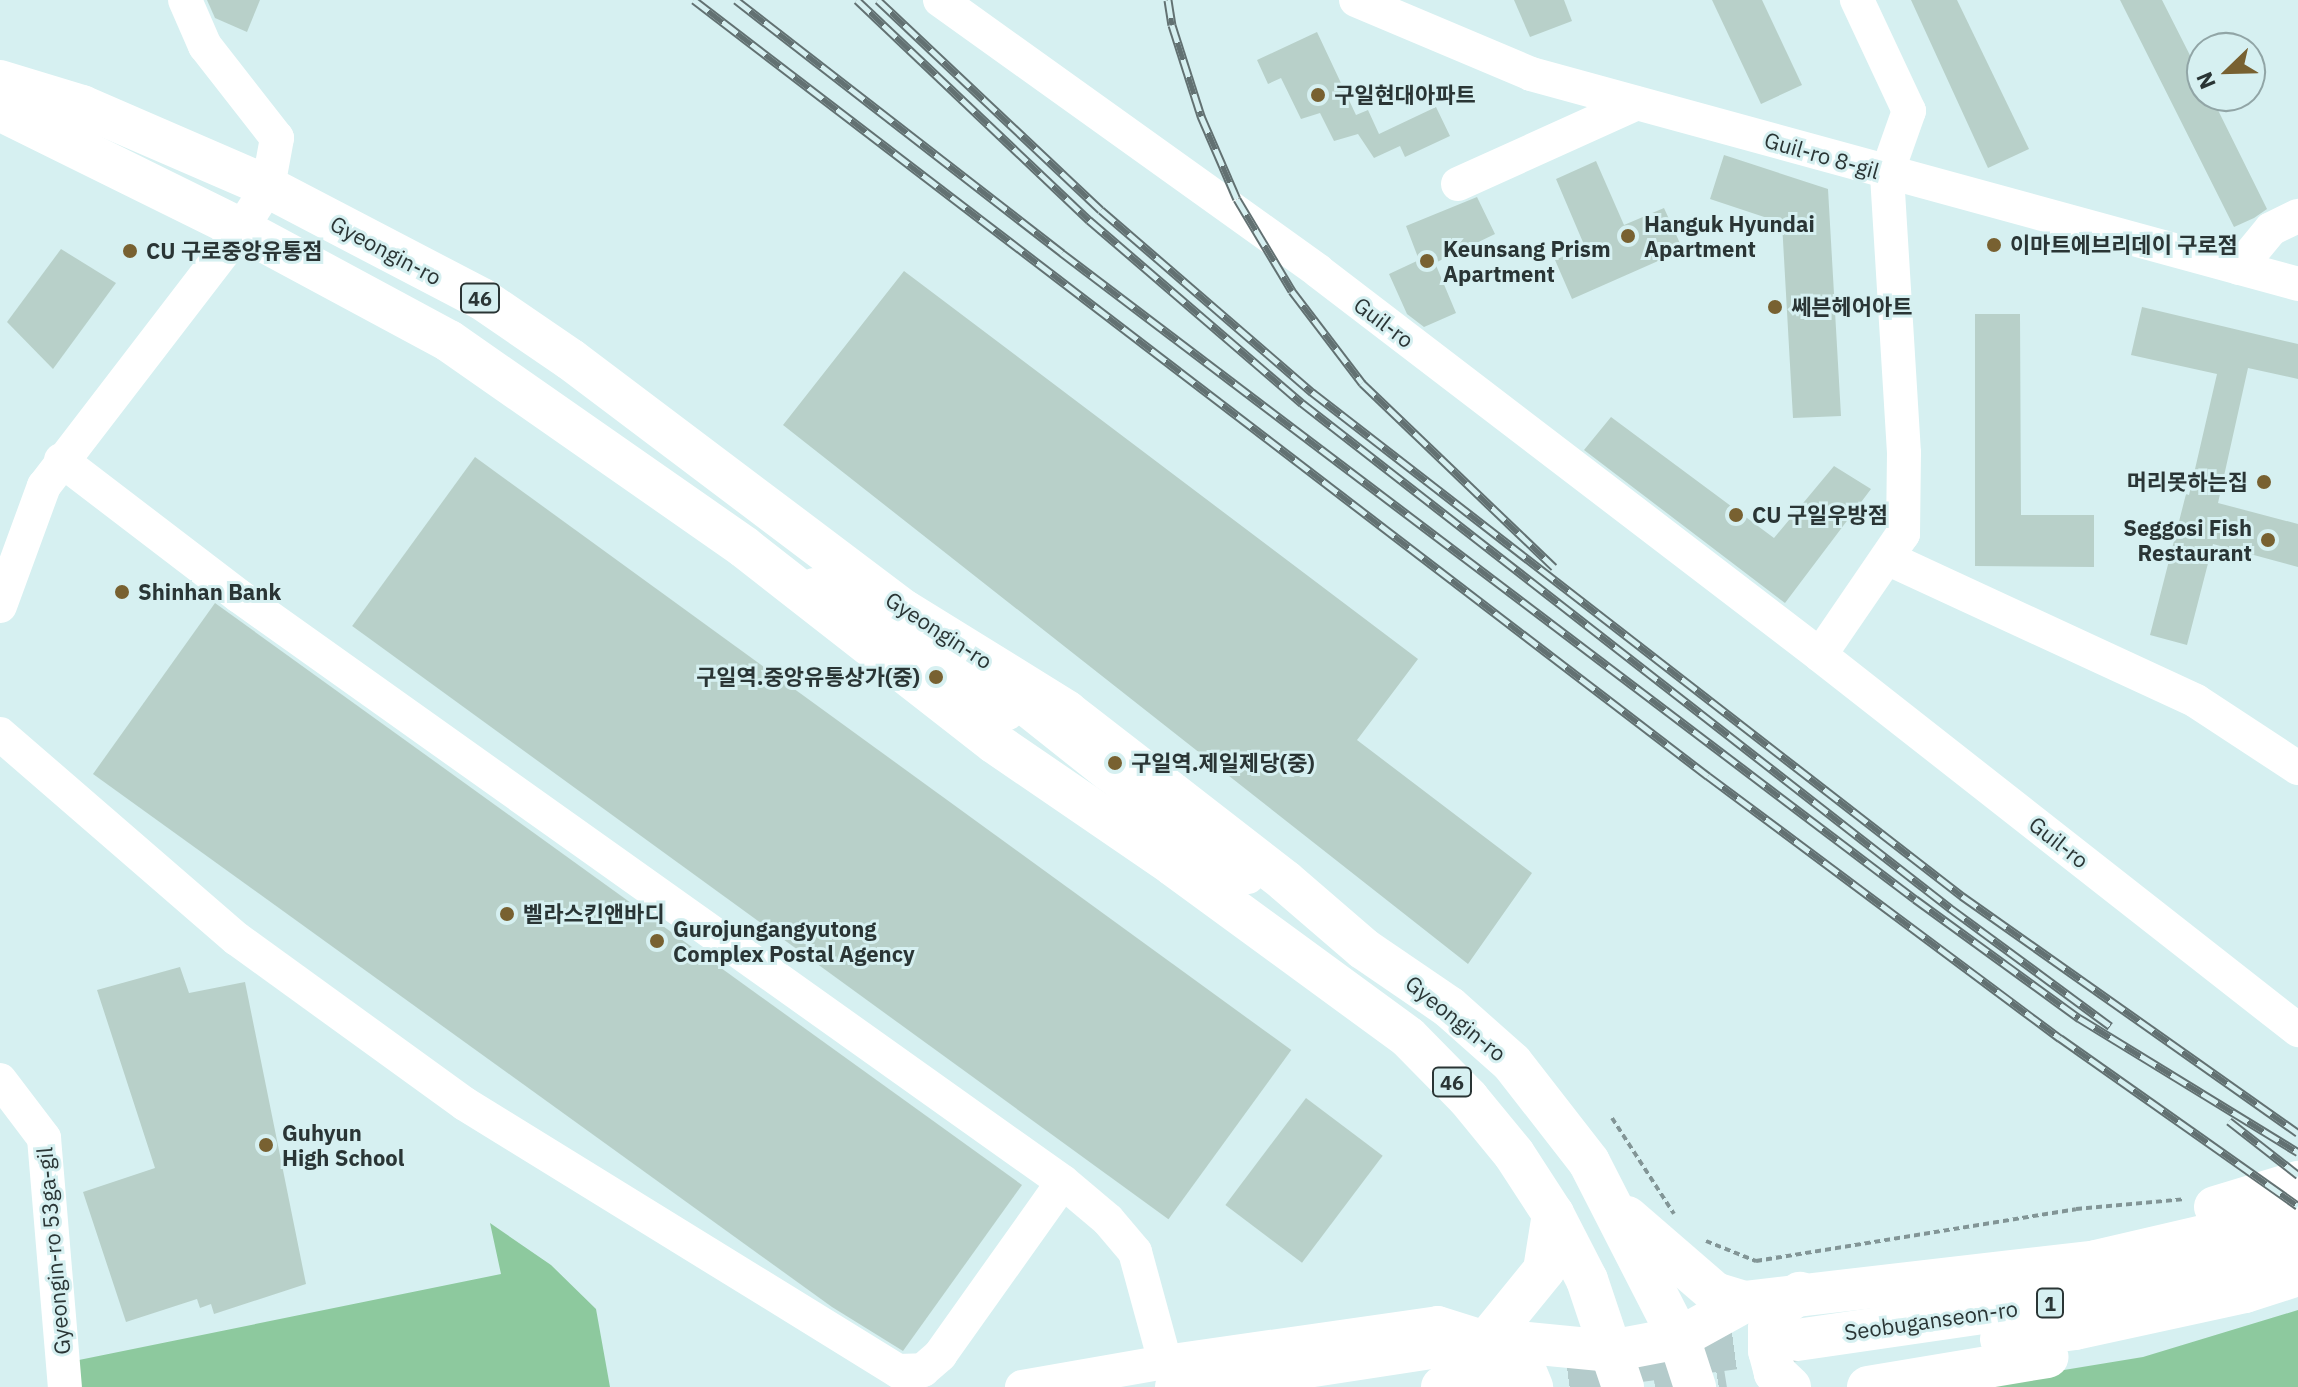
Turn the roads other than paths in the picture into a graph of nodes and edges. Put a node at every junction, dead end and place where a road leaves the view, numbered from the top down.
1 (185, 0) edge
2 (940, 0) edge
3 (1356, 0) edge
4 (1857, 0) edge
5 (0, 55) edge
6 (0, 81) edge
7 (1637, 103) junction
8 (82, 106) junction
9 (0, 110) edge
10 (1887, 173) junction
11 (1458, 184) dead end
12 (268, 187) junction
13 (2298, 216) edge
14 (241, 229) junction
15 (2239, 268) junction
16 (2298, 284) edge
17 (61, 460) junction
18 (1887, 558) junction
19 (0, 606) edge
20 (1820, 655) junction
21 (0, 734) edge
22 (2298, 768) edge
23 (2298, 1030) edge
24 (0, 1080) edge
25 (1063, 1182) junction
26 (2298, 1182) edge
27 (1612, 1203) junction
28 (1553, 1214) junction
29 (2298, 1214) edge
30 (2298, 1244) edge
31 (2010, 1272) junction
32 (2298, 1275) edge
33 (1800, 1293) junction
34 (1744, 1302) junction
35 (2298, 1303) edge
36 (1679, 1338) junction
37 (1488, 1339) junction
38 (1796, 1364) edge
39 (1617, 1369) edge
40 (1171, 1374) edge
41 (1519, 1383) edge
42 (65, 1387) edge
43 (1022, 1387) edge
44 (1442, 1387) edge
45 (1695, 1387) edge
46 (1868, 1387) edge

1 - 12 street
2 - 20 street, Guil-ro
3 - 7 street, Guil-ro 8-gil
4 - 10 street
5 - 8 main road
6 - 8 main road, Gyeongin-ro / 46
7 - 10 street, Guil-ro 8-gil
7 - 11 street
8 - 12 main road, Gyeongin-ro / 46
9 - 14 main road, Gyeongin-ro / 46
10 - 15 street, Guil-ro 8-gil
10 - 18 street
12 - 14 street
12 - 27 main road, Gyeongin-ro / 46
13 - 15 street
14 - 17 street
14 - 28 main road, Gyeongin-ro / 46
15 - 16 street, Guil-ro 8-gil
17 - 19 street
17 - 25 street
18 - 20 street
18 - 22 street
20 - 23 street, Guil-ro
21 - 25 street
24 - 42 street, Gyeongin-ro 53ga-gil
25 - 40 street
26 - 31 main road
27 - 34 main road
27 - 36 main road, Gyeongin-ro / 46
28 - 37 main road
28 - 39 main road, Gyeongin-ro / 46
29 - 31 main road
30 - 38 main road, Seobuganseon-ro / 1
31 - 33 main road
32 - 38 main road, Seobuganseon-ro / 1
33 - 34 main road
33 - 38 main road
34 - 36 main road
35 - 46 main road
36 - 39 main road
36 - 45 main road, Gyeongin-ro / 46
37 - 39 main road
37 - 40 main road
37 - 41 main road
40 - 43 street
41 - 44 main road

